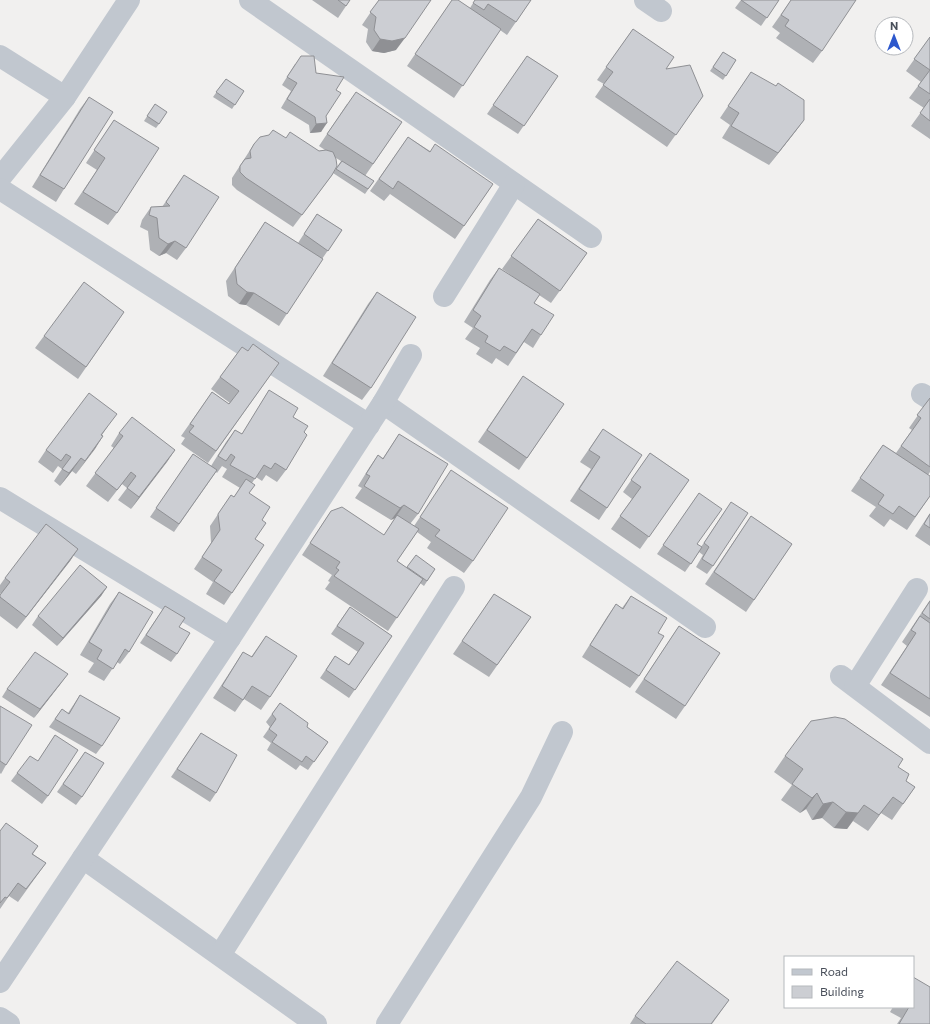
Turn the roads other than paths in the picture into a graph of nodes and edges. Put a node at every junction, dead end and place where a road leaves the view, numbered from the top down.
1 (129, 0) edge
2 (250, 0) edge
3 (0, 56) edge
4 (65, 97) junction
5 (0, 178) edge
6 (514, 184) junction
7 (0, 189) edge
8 (592, 238) dead end
9 (444, 296) dead end
10 (411, 355) dead end
11 (383, 403) junction
12 (369, 425) junction
13 (0, 498) edge
14 (454, 587) dead end
15 (917, 589) dead end
16 (705, 627) dead end
17 (230, 638) junction
18 (562, 732) dead end
19 (930, 743) edge
20 (83, 858) junction
21 (220, 955) junction
22 (0, 982) edge
23 (0, 1018) edge
24 (8, 1024) edge
25 (316, 1024) edge
26 (387, 1024) edge

1 - 4 street
2 - 6 street
3 - 4 street
4 - 5 street
6 - 8 street
6 - 9 street
7 - 12 street
10 - 11 street
11 - 12 street
11 - 16 street
12 - 17 street
13 - 17 street
14 - 21 street
15 - 19 street
17 - 20 street
18 - 26 street
20 - 21 street
20 - 22 street
21 - 25 street
23 - 24 street

